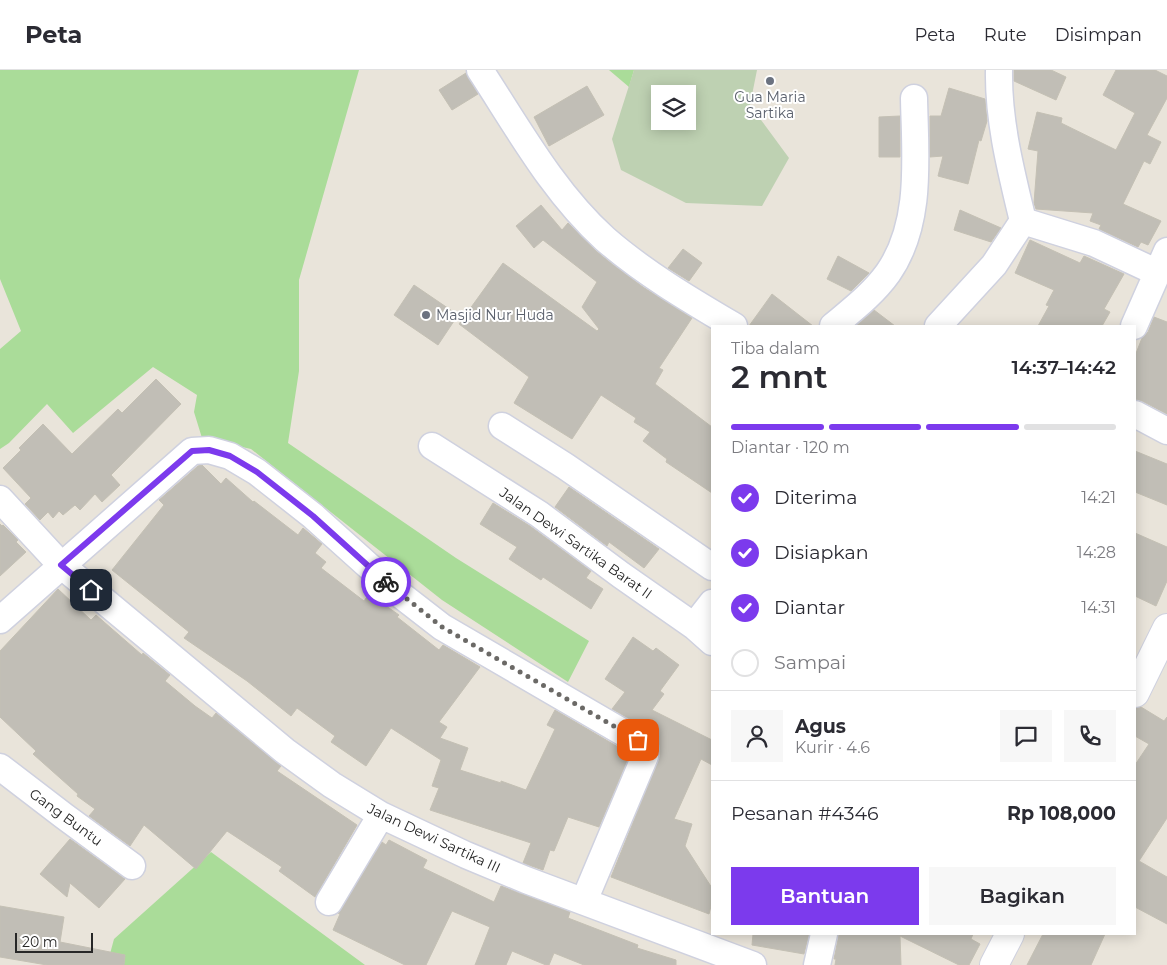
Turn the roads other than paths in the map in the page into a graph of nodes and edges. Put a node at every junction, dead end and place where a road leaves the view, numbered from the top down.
1 (480, 70) edge
2 (999, 70) edge
3 (914, 98) dead end
4 (1023, 221) junction
5 (1162, 262) edge
6 (732, 325) edge
7 (834, 325) edge
8 (939, 325) edge
9 (1134, 325) edge
10 (1136, 415) edge
11 (502, 426) dead end
12 (1167, 432) edge
13 (432, 446) dead end
14 (0, 499) edge
15 (61, 565) junction
16 (711, 566) edge
17 (711, 606) edge
18 (0, 620) edge
19 (1167, 628) edge
20 (703, 634) edge
21 (1136, 691) edge
22 (0, 767) edge
23 (381, 815) junction
24 (132, 866) dead end
25 (584, 901) junction
26 (329, 902) dead end
27 (824, 935) edge
28 (1009, 935) edge
29 (739, 962) edge
30 (816, 965) edge
31 (994, 965) edge

1 - 6 street
2 - 4 street
3 - 7 street
4 - 5 street
4 - 8 street
5 - 9 street
10 - 12 street
11 - 16 street
13 - 20 street, Jalan Dewi Sartika Barat II
14 - 15 street, Jalan Dewi Sartika III
15 - 18 street
15 - 23 street, Jalan Dewi Sartika III
15 - 25 street
17 - 20 street, Jalan Dewi Sartika Barat II
19 - 21 street
22 - 24 street, Gang Buntu
23 - 25 street, Jalan Dewi Sartika III
23 - 26 street
25 - 29 street, Jalan Dewi Sartika III
27 - 30 street
28 - 31 street

